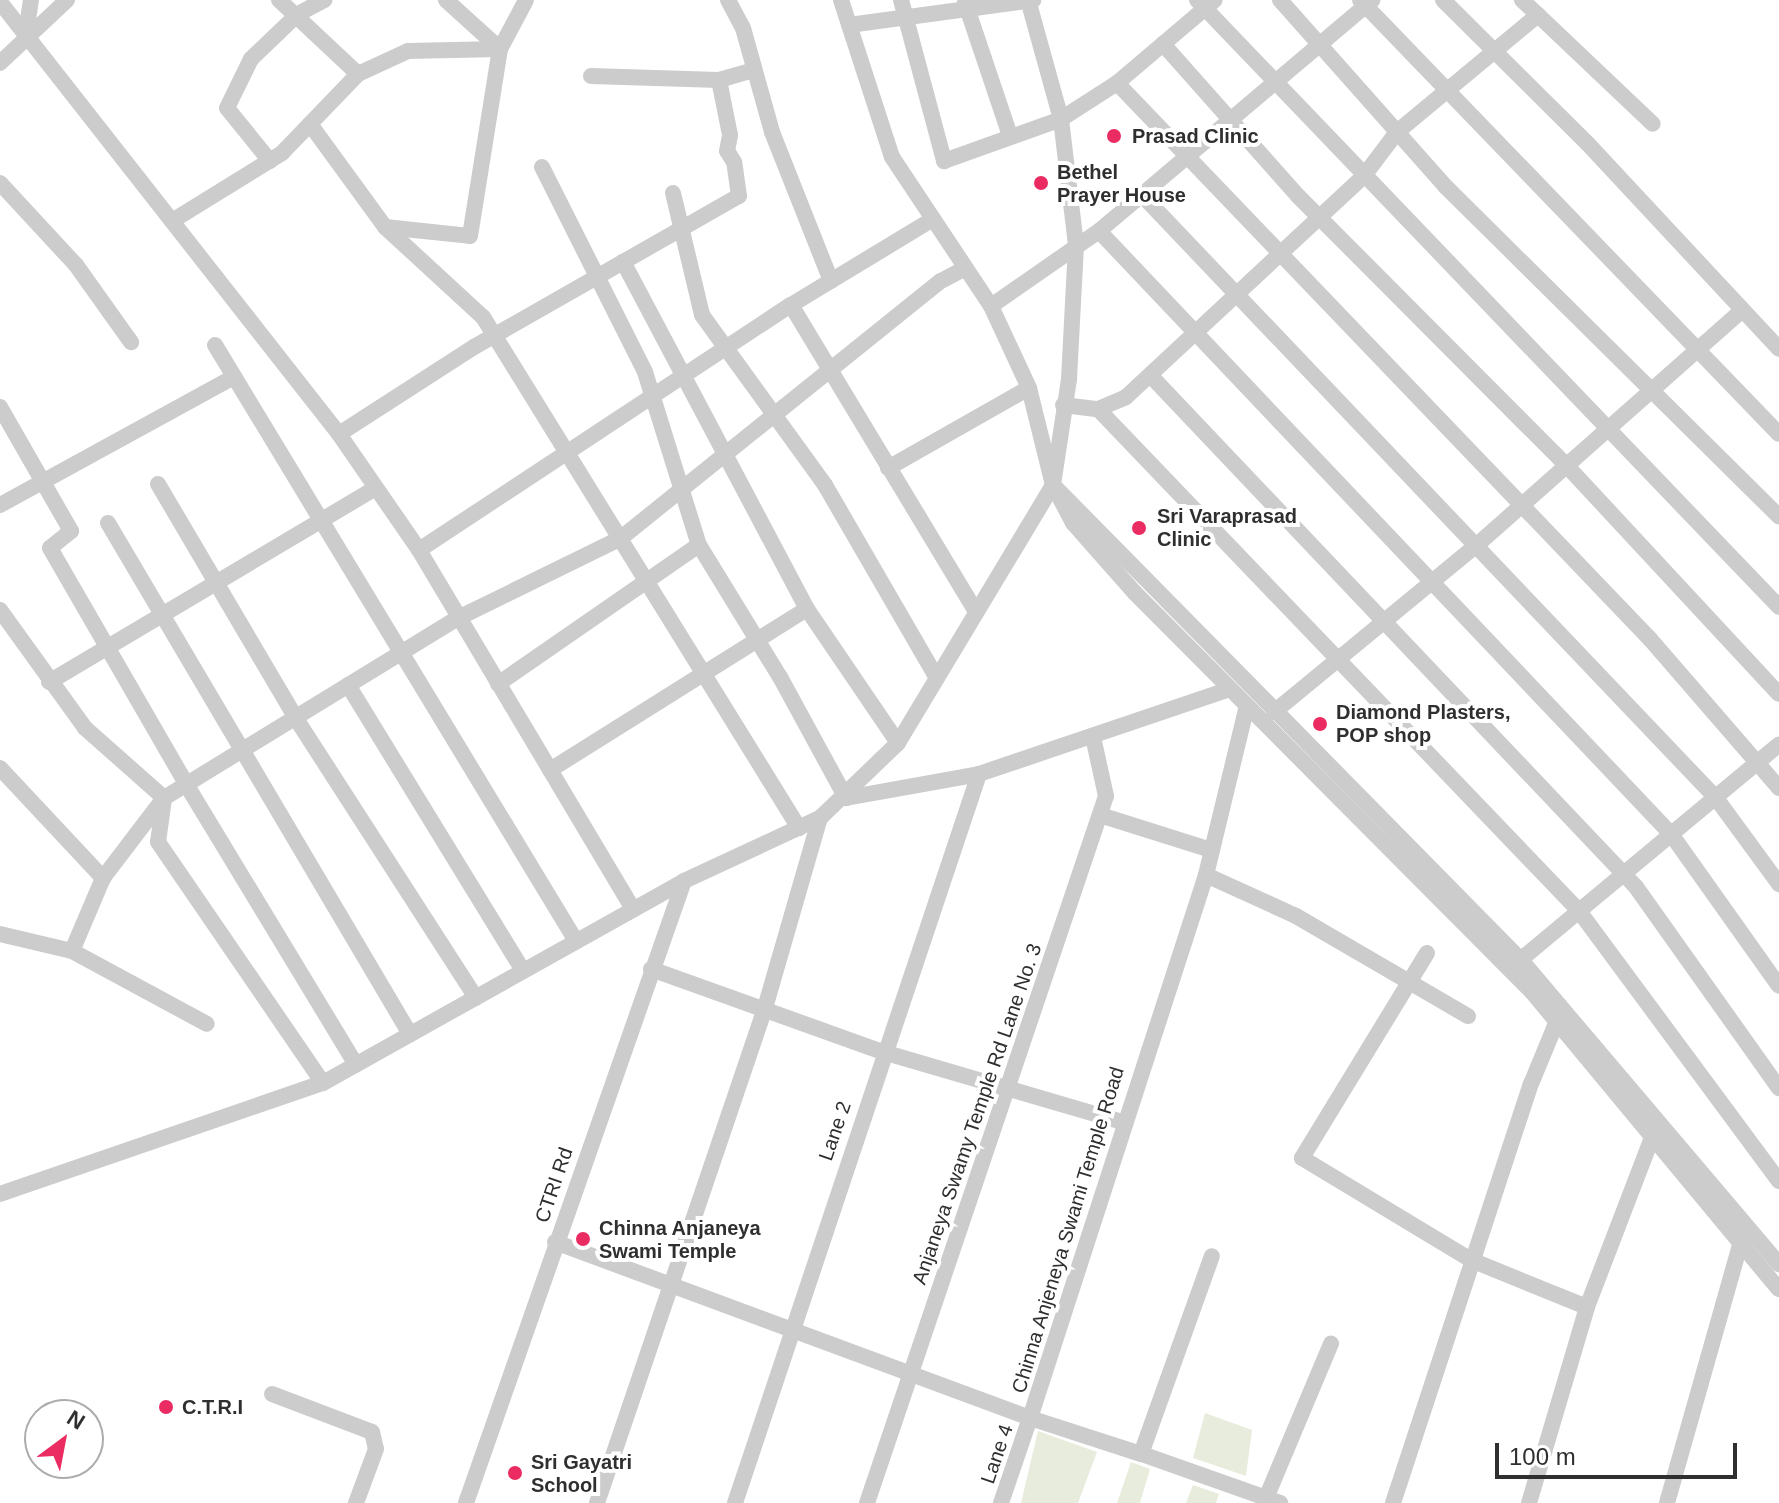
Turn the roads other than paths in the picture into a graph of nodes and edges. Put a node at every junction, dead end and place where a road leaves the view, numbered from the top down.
1 (31, 0) edge
2 (67, 0) edge
3 (279, 0) edge
4 (324, 0) edge
5 (446, 0) edge
6 (526, 0) edge
7 (728, 0) edge
8 (841, 0) edge
9 (901, 0) edge
10 (1280, 0) edge
11 (1443, 0) edge
12 (1522, 0) edge
13 (1030, 1) edge
14 (0, 2) edge
15 (1366, 2) edge
16 (1206, 3) edge
17 (966, 4) edge
18 (298, 14) junction
19 (1538, 15) junction
20 (906, 17) junction
21 (849, 25) junction
22 (25, 40) junction
23 (1163, 44) junction
24 (1319, 45) junction
25 (500, 49) junction
26 (1494, 52) junction
27 (0, 63) edge
28 (751, 71) junction
29 (358, 74) junction
30 (591, 76) dead end
31 (719, 80) junction
32 (1117, 83) junction
33 (1275, 83) junction
34 (1447, 90) junction
35 (1061, 119) junction
36 (1231, 120) junction
37 (310, 124) junction
38 (1653, 124) dead end
39 (1397, 132) junction
40 (1010, 136) junction
41 (1186, 158) junction
42 (270, 161) junction
43 (542, 167) dead end
44 (1362, 176) junction
45 (0, 183) edge
46 (673, 193) dead end
47 (1142, 195) junction
48 (1321, 215) junction
49 (933, 219) junction
50 (172, 221) junction
51 (385, 227) junction
52 (681, 228) junction
53 (1099, 231) junction
54 (1076, 245) junction
55 (1277, 254) junction
56 (623, 262) junction
57 (965, 268) junction
58 (597, 277) junction
59 (831, 281) junction
60 (1234, 294) junction
61 (791, 305) junction
62 (991, 306) junction
63 (1740, 312) junction
64 (1191, 332) junction
65 (494, 335) junction
66 (131, 342) dead end
67 (215, 345) dead end
68 (726, 348) junction
69 (1779, 349) edge
70 (1698, 351) junction
71 (832, 370) junction
72 (1150, 375) junction
73 (684, 376) junction
74 (234, 377) junction
75 (1029, 388) junction
76 (1654, 388) junction
77 (652, 396) junction
78 (1063, 405) junction
79 (0, 407) edge
80 (1098, 409) junction
81 (775, 417) junction
82 (1609, 431) junction
83 (339, 434) junction
84 (1779, 434) edge
85 (568, 452) junction
86 (727, 457) junction
87 (1567, 466) junction
88 (888, 468) junction
89 (43, 477) junction
90 (158, 484) dead end
91 (1053, 485) junction
92 (376, 488) junction
93 (684, 492) junction
94 (0, 505) edge
95 (1521, 507) junction
96 (1779, 517) edge
97 (321, 520) junction
98 (108, 523) dead end
99 (621, 538) junction
100 (1478, 544) junction
101 (699, 545) junction
102 (419, 550) junction
103 (215, 582) junction
104 (647, 582) junction
105 (1431, 583) junction
106 (1779, 607) edge
107 (807, 609) junction
108 (0, 610) edge
109 (975, 610) junction
110 (160, 613) junction
111 (456, 619) junction
112 (1388, 620) junction
113 (758, 640) junction
114 (107, 646) junction
115 (401, 652) junction
116 (1340, 658) junction
117 (703, 674) junction
118 (937, 678) junction
119 (49, 682) junction
120 (498, 684) junction
121 (348, 685) junction
122 (1230, 689) junction
123 (1779, 694) edge
124 (1247, 706) junction
125 (1274, 712) junction
126 (295, 717) junction
127 (1093, 737) junction
128 (898, 743) junction
129 (1779, 744) edge
130 (239, 752) junction
131 (1759, 761) junction
132 (0, 768) edge
133 (550, 770) junction
134 (979, 774) junction
135 (186, 784) junction
136 (1779, 788) edge
137 (164, 798) junction
138 (846, 798) junction
139 (1716, 798) junction
140 (1100, 815) junction
141 (820, 818) junction
142 (799, 828) junction
143 (1671, 834) junction
144 (1211, 850) junction
145 (1623, 874) junction
146 (1206, 875) junction
147 (103, 878) junction
148 (684, 881) junction
149 (1779, 884) edge
150 (633, 909) junction
151 (1579, 911) junction
152 (0, 934) edge
153 (576, 941) junction
154 (72, 951) junction
155 (1427, 953) dead end
156 (1515, 964) junction
157 (651, 969) junction
158 (523, 971) junction
159 (1409, 980) junction
160 (1779, 986) edge
161 (476, 998) junction
162 (765, 1008) junction
163 (1468, 1016) dead end
164 (1557, 1021) junction
165 (207, 1024) dead end
166 (410, 1034) junction
167 (883, 1052) junction
168 (356, 1065) junction
169 (323, 1083) junction
170 (1004, 1088) junction
171 (1779, 1088) edge
172 (1122, 1122) junction
173 (1653, 1135) junction
174 (1779, 1181) edge
175 (3, 1189) edge
176 (555, 1242) junction
177 (1741, 1242) junction
178 (1212, 1256) dead end
179 (1471, 1260) junction
180 (1779, 1264) edge
181 (673, 1285) junction
182 (1779, 1289) edge
183 (1587, 1307) junction
184 (794, 1329) junction
185 (1331, 1344) dead end
186 (911, 1374) junction
187 (272, 1394) dead end
188 (1030, 1418) junction
189 (1139, 1453) junction
190 (1270, 1501) edge
191 (356, 1503) edge
192 (466, 1503) edge
193 (597, 1503) edge
194 (735, 1503) edge
195 (867, 1503) edge
196 (1001, 1503) edge
197 (1393, 1503) edge
198 (1529, 1503) edge
199 (1667, 1503) edge

1 - 22 street
2 - 22 street
3 - 18 street
4 - 18 street
5 - 25 street
6 - 25 street
7 - 28 street
8 - 21 street
9 - 20 street
10 - 24 street
11 - 26 street
12 - 19 street
13 - 17 street
13 - 35 street
14 - 22 street
15 - 24 street
15 - 34 street
16 - 23 street
16 - 33 street
17 - 20 street
17 - 40 street
18 - 29 street
18 - 42 street
19 - 26 street
19 - 38 street
20 - 21 street
20 - 40 street
21 - 49 street
22 - 27 street
22 - 50 street
23 - 32 street
23 - 36 street
24 - 33 street
24 - 39 street
25 - 29 street
25 - 51 street
26 - 34 street
26 - 63 street
28 - 31 street
28 - 59 street
29 - 37 street
30 - 31 street
31 - 52 street
32 - 35 street
32 - 41 street
33 - 36 street
33 - 44 street
34 - 39 street
34 - 70 street
35 - 40 street
35 - 54 street
36 - 41 street
36 - 48 street
37 - 42 street
37 - 51 street
39 - 44 street
39 - 76 street
41 - 47 street
41 - 55 street
42 - 50 street
43 - 58 street
44 - 48 street
44 - 82 street
45 - 66 street
46 - 52 street
47 - 53 street
47 - 60 street
48 - 55 street
48 - 87 street
49 - 57 street
49 - 59 street
50 - 83 street
51 - 65 street
52 - 56 street
52 - 68 street
53 - 54 street
53 - 64 street
54 - 62 street
54 - 78 street
55 - 60 street
55 - 95 street
56 - 58 street
56 - 73 street
57 - 62 street
57 - 71 street
58 - 65 street
58 - 77 street
59 - 61 street
60 - 64 street
60 - 100 street
61 - 68 street
61 - 71 street
62 - 75 street
63 - 69 street
63 - 70 street
64 - 72 street
64 - 105 street
65 - 83 street
65 - 85 street
67 - 74 street
68 - 73 street
68 - 81 street
70 - 76 street
70 - 84 street
71 - 81 street
71 - 88 street
72 - 80 street
72 - 112 street
73 - 77 street
73 - 86 street
74 - 89 street
74 - 97 street
75 - 88 street
75 - 91 street
76 - 82 street
76 - 96 street
77 - 85 street
77 - 93 street
78 - 80 street
78 - 91 street
79 - 89 street
80 - 116 street
81 - 86 street
81 - 118 street
82 - 87 street
82 - 106 street
83 - 92 street
85 - 99 street
85 - 102 street
86 - 93 street
86 - 107 street
87 - 95 street
87 - 123 street
88 - 109 street
89 - 94 street
89 - 114 street
90 - 103 street
91 - 109 street
91 - 122 street
91 - 125 street
92 - 97 street
92 - 102 street
93 - 99 street
93 - 101 street
95 - 100 street
95 - 131 street
97 - 103 street
97 - 115 street
98 - 110 street
99 - 104 street
99 - 111 street
100 - 105 street
100 - 139 street
101 - 104 street
101 - 113 street
102 - 111 street
103 - 110 street
103 - 126 street
104 - 117 street
104 - 120 street
105 - 112 street
105 - 143 street
107 - 113 street
107 - 128 street
108 - 119 street
109 - 118 street
110 - 114 street
110 - 130 street
111 - 115 street
111 - 120 street
112 - 116 street
112 - 145 street
113 - 117 street
113 - 138 street
114 - 119 street
114 - 135 street
115 - 121 street
115 - 153 street
116 - 125 street
116 - 151 street
117 - 133 street
117 - 142 street
118 - 128 street
119 - 137 street
120 - 133 street
121 - 126 street
121 - 158 street
122 - 124 street
122 - 127 street
124 - 144 street, Chinna Anjeneya Swami Temple Road
124 - 156 street
125 - 156 street
126 - 130 street
126 - 161 street
127 - 134 street
127 - 140 street, Anjaneya Swamy Temple Rd Lane No. 3
128 - 138 street
129 - 131 street
130 - 135 street
130 - 166 street
131 - 136 street
131 - 139 street
132 - 147 street
133 - 150 street
134 - 138 street
134 - 167 street, Lane 2
135 - 137 street
135 - 168 street
137 - 147 street
137 - 169 street
138 - 141 street
139 - 143 street
139 - 149 street
140 - 144 street
140 - 170 street, Anjaneya Swamy Temple Rd Lane No. 3
141 - 142 street
141 - 162 street
142 - 148 street
143 - 145 street
143 - 160 street
144 - 146 street, Chinna Anjeneya Swami Temple Road
145 - 151 street
145 - 171 street
146 - 159 street
146 - 172 street, Chinna Anjeneya Swami Temple Road
147 - 154 street
148 - 150 street
148 - 157 street, CTRI Rd
150 - 153 street
151 - 156 street
151 - 174 street
152 - 154 street
153 - 158 street
154 - 165 street
155 - 159 street
156 - 164 street
156 - 180 street
157 - 162 street
157 - 176 street, CTRI Rd
158 - 161 street
159 - 163 street
159 - 179 street
161 - 166 street
162 - 167 street
162 - 181 street
164 - 173 street
164 - 179 street
166 - 168 street
167 - 170 street
167 - 184 street, Lane 2
168 - 169 street
169 - 175 street
170 - 172 street
170 - 186 street, Anjaneya Swamy Temple Rd Lane No. 3
172 - 188 street, Chinna Anjeneya Swami Temple Road
173 - 177 street
173 - 183 street
176 - 181 street, Chinna Anjeneya Swami Temple Road
176 - 192 street, CTRI Rd
177 - 182 street
177 - 199 street
178 - 189 street
179 - 183 street
179 - 197 street
181 - 184 street, Chinna Anjeneya Swami Temple Road
181 - 193 street
183 - 198 street
184 - 186 street, Chinna Anjeneya Swami Temple Road
184 - 194 street, Lane 2
185 - 190 street
186 - 188 street, Chinna Anjeneya Swami Temple Road
186 - 195 street, Anjaneya Swamy Temple Rd Lane No. 3
187 - 191 street
188 - 189 street
188 - 196 street, Lane 4
189 - 190 street

